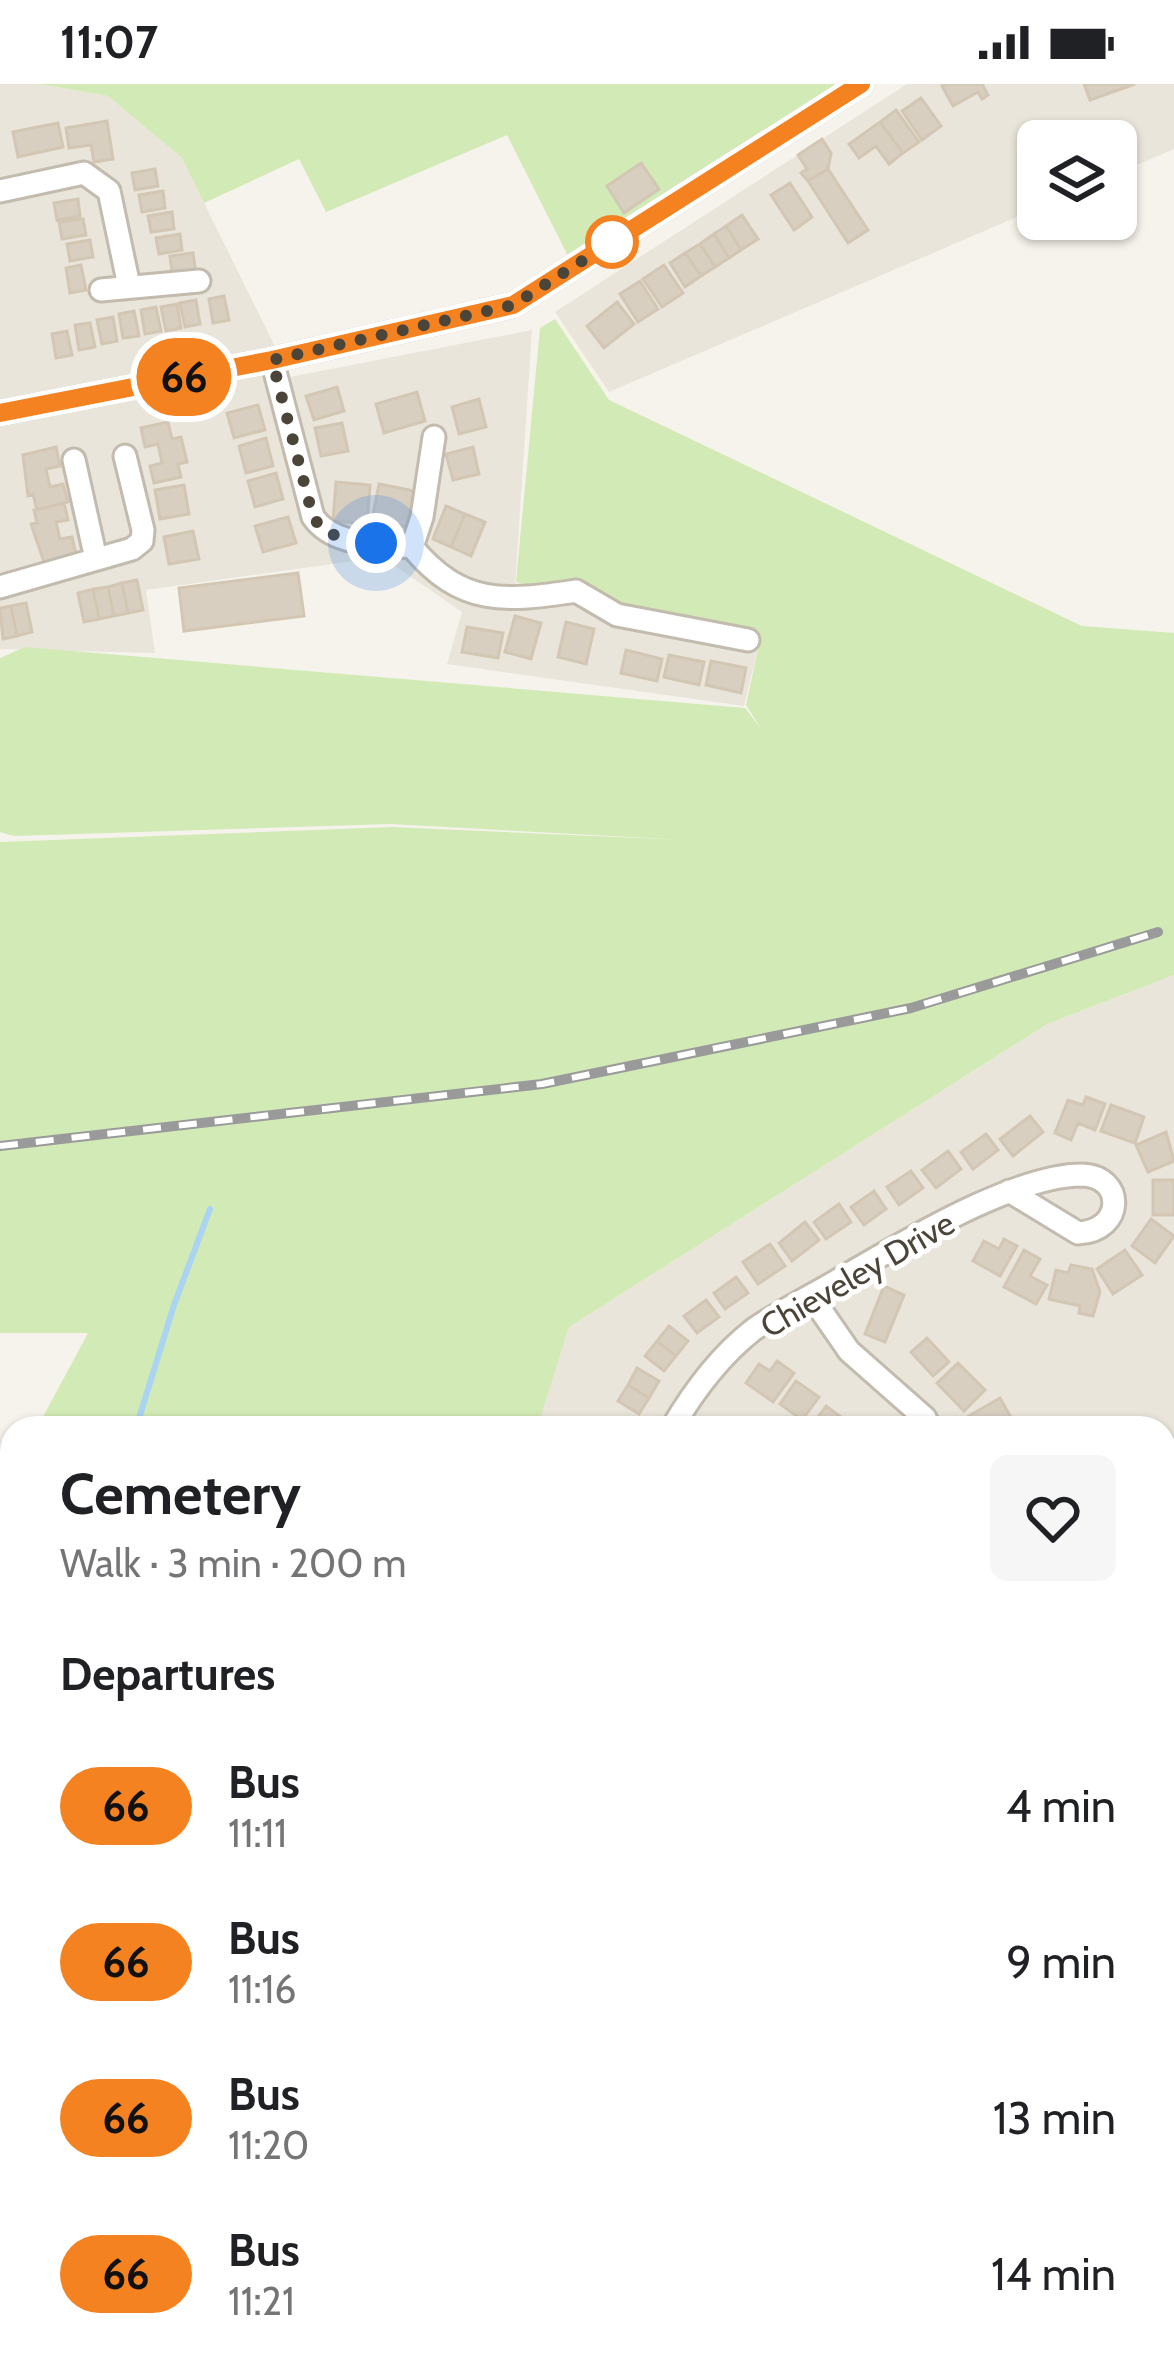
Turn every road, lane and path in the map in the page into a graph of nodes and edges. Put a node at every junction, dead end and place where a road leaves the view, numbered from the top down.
1 (861, 84) edge
2 (0, 191) edge
3 (200, 281) dead end
4 (129, 286) junction
5 (101, 290) dead end
6 (272, 360) junction
7 (0, 413) edge
8 (434, 437) dead end
9 (125, 456) dead end
10 (74, 460) dead end
11 (412, 547) junction
12 (95, 559) junction
13 (0, 587) edge
14 (616, 615) junction
15 (611, 638) dead end
16 (748, 640) dead end
17 (1009, 1191) dead end
18 (811, 1296) junction
19 (679, 1416) edge
20 (923, 1416) edge

1 - 6 street
2 - 4 street
3 - 4 street
4 - 5 street
6 - 7 street
6 - 11 street
8 - 11 street
9 - 12 street
10 - 12 street
11 - 14 street
12 - 13 street
14 - 15 street
14 - 16 street
17 - 18 street, Chieveley Drive
18 - 19 street, Chieveley Drive
18 - 20 street

